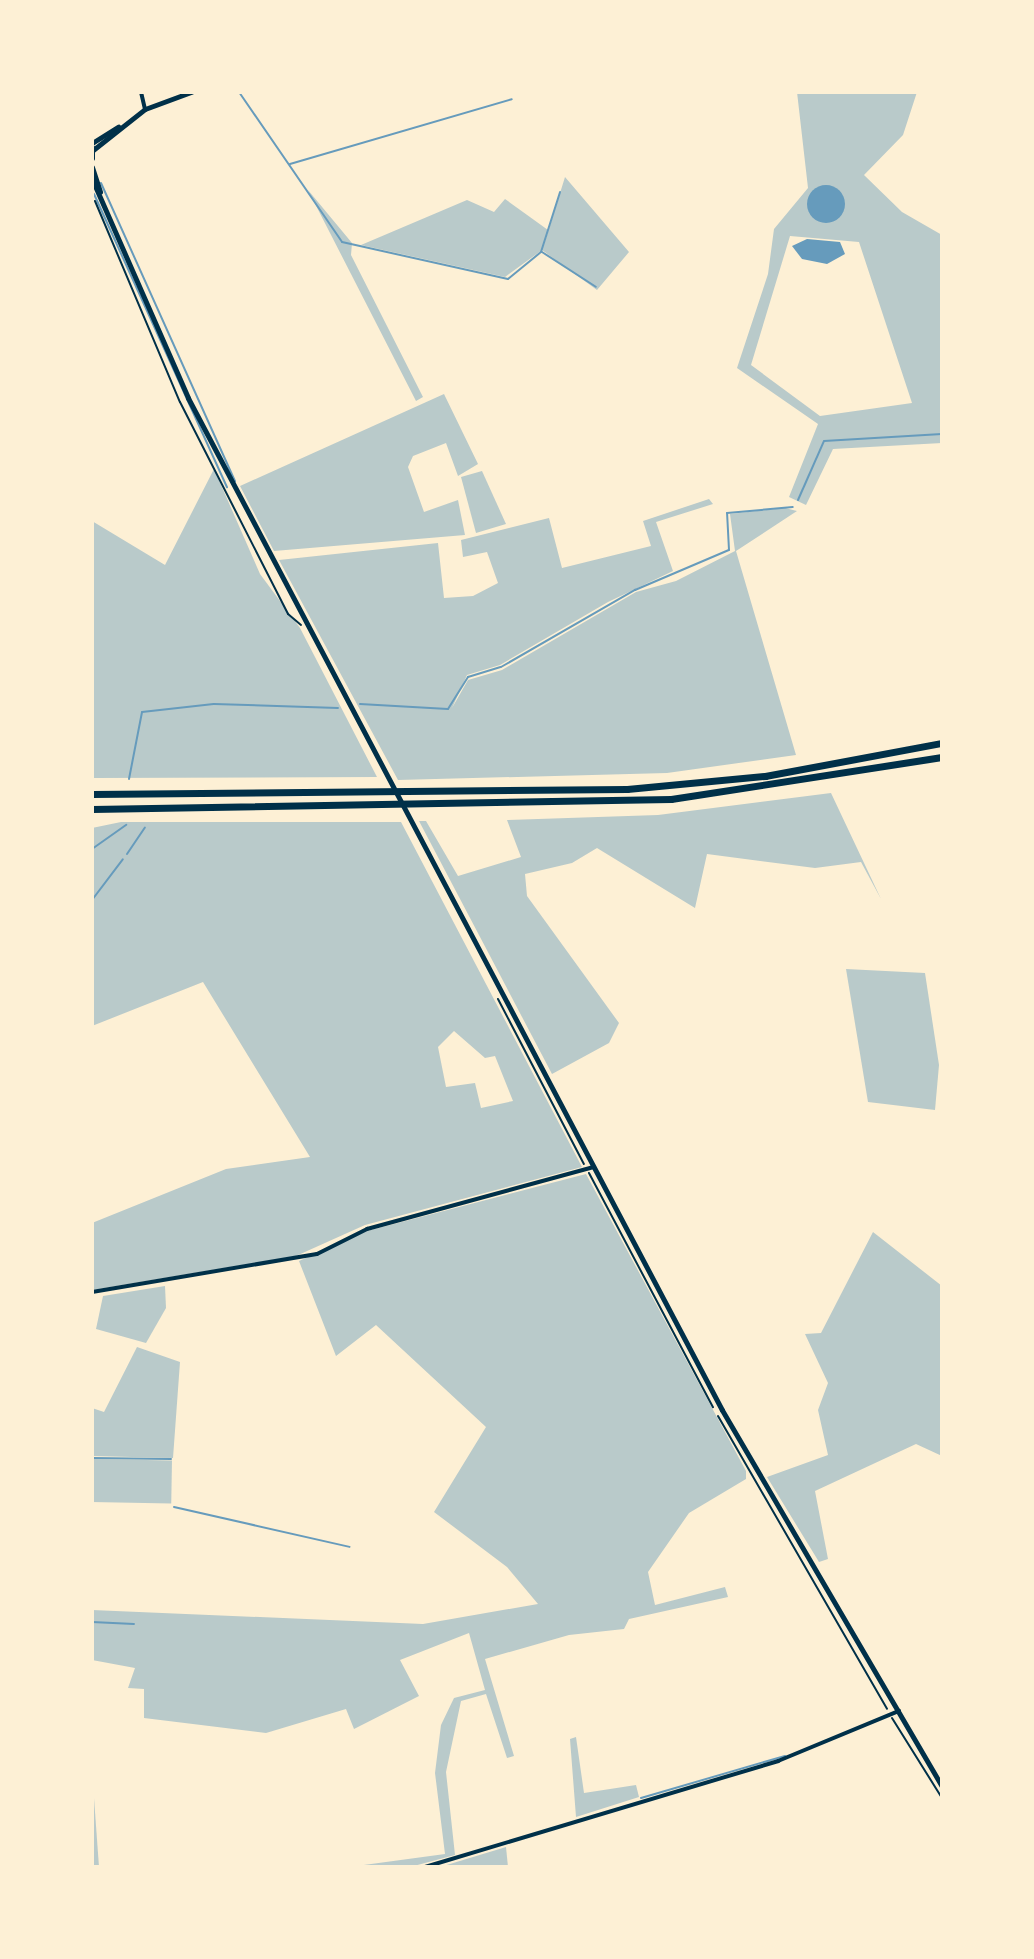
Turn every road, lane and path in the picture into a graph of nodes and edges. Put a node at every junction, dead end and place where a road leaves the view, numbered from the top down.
1 (141, 92) edge
2 (191, 92) edge
3 (145, 109) junction
4 (92, 147) edge
5 (92, 158) edge
6 (92, 167) edge
7 (92, 179) edge
8 (101, 196) junction
9 (942, 743) edge
10 (942, 757) edge
11 (92, 794) edge
12 (92, 809) edge
13 (548, 1096) dead end
14 (594, 1167) junction
15 (587, 1169) junction
16 (92, 1292) edge
17 (849, 1645) dead end
18 (899, 1711) junction
19 (891, 1716) junction
20 (942, 1786) edge
21 (942, 1798) edge
22 (425, 1867) edge

1 - 3 street
2 - 3 main road
3 - 4 main road
4 - 5 main road
6 - 8 main road
7 - 8 main road
8 - 14 main road
9 - 11 highway
10 - 12 highway
13 - 15 path
14 - 15 street
14 - 18 main road
15 - 16 street
17 - 19 path
18 - 19 street
18 - 20 main road
19 - 21 path
19 - 22 street

